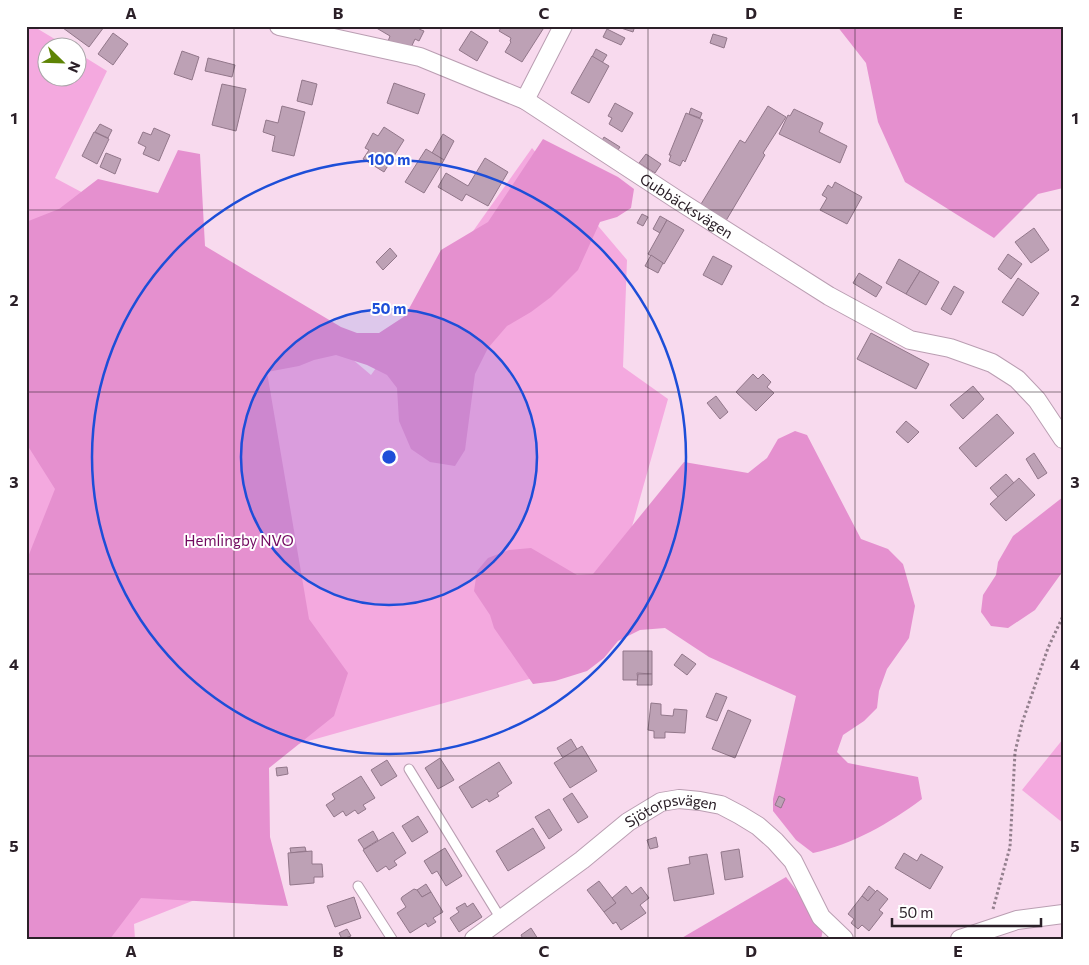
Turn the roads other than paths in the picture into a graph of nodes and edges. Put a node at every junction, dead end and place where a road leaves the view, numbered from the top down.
1 (279, 26) edge
2 (563, 26) edge
3 (525, 100) junction
4 (1063, 439) edge
5 (409, 769) dead end
6 (358, 886) dead end
7 (1063, 914) edge
8 (501, 919) junction
9 (392, 939) edge
10 (474, 939) edge
11 (844, 939) edge
12 (960, 939) edge

1 - 3 street, Gubbäcksvägen
2 - 3 street
3 - 4 street, Gubbäcksvägen
5 - 8 lane
6 - 9 lane
7 - 12 street
8 - 10 street, Sjötorpsvägen
8 - 11 street, Sjötorpsvägen

